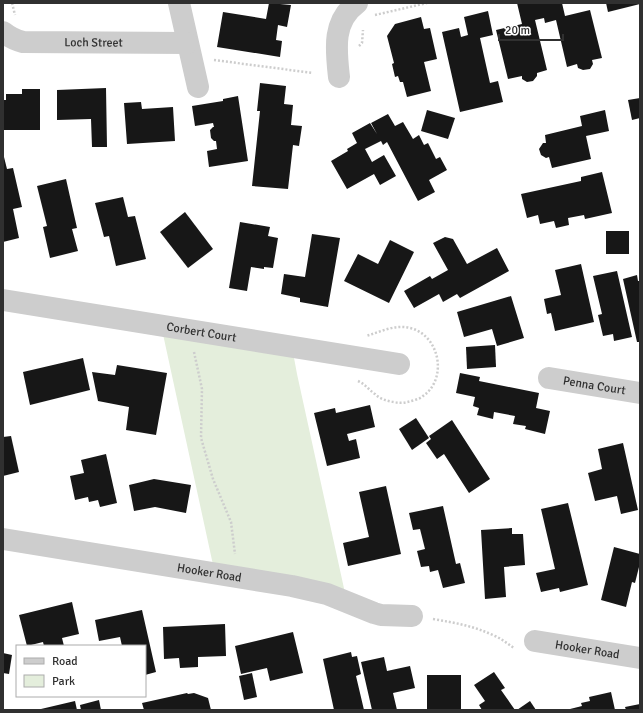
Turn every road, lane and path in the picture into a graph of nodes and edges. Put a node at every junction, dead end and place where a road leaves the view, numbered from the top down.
1 (179, 3) edge
2 (427, 3) edge
3 (365, 10) edge
4 (364, 27) dead end
5 (3, 32) edge
6 (187, 43) junction
7 (354, 50) dead end
8 (211, 60) dead end
9 (313, 73) dead end
10 (339, 77) dead end
11 (198, 87) dead end
12 (3, 300) edge
13 (194, 352) dead end
14 (399, 364) dead end
15 (549, 378) dead end
16 (640, 393) edge
17 (3, 539) edge
18 (235, 557) dead end
19 (412, 616) dead end
20 (535, 640) dead end
21 (640, 658) edge

1 - 6 street
2 - 3 path
3 - 10 street
4 - 7 path
5 - 6 street, Loch Street
6 - 11 street
8 - 9 path
12 - 14 street, Corbert Court
13 - 18 path
15 - 16 street, Penna Court
17 - 19 street, Hooker Road
20 - 21 street, Hooker Road

